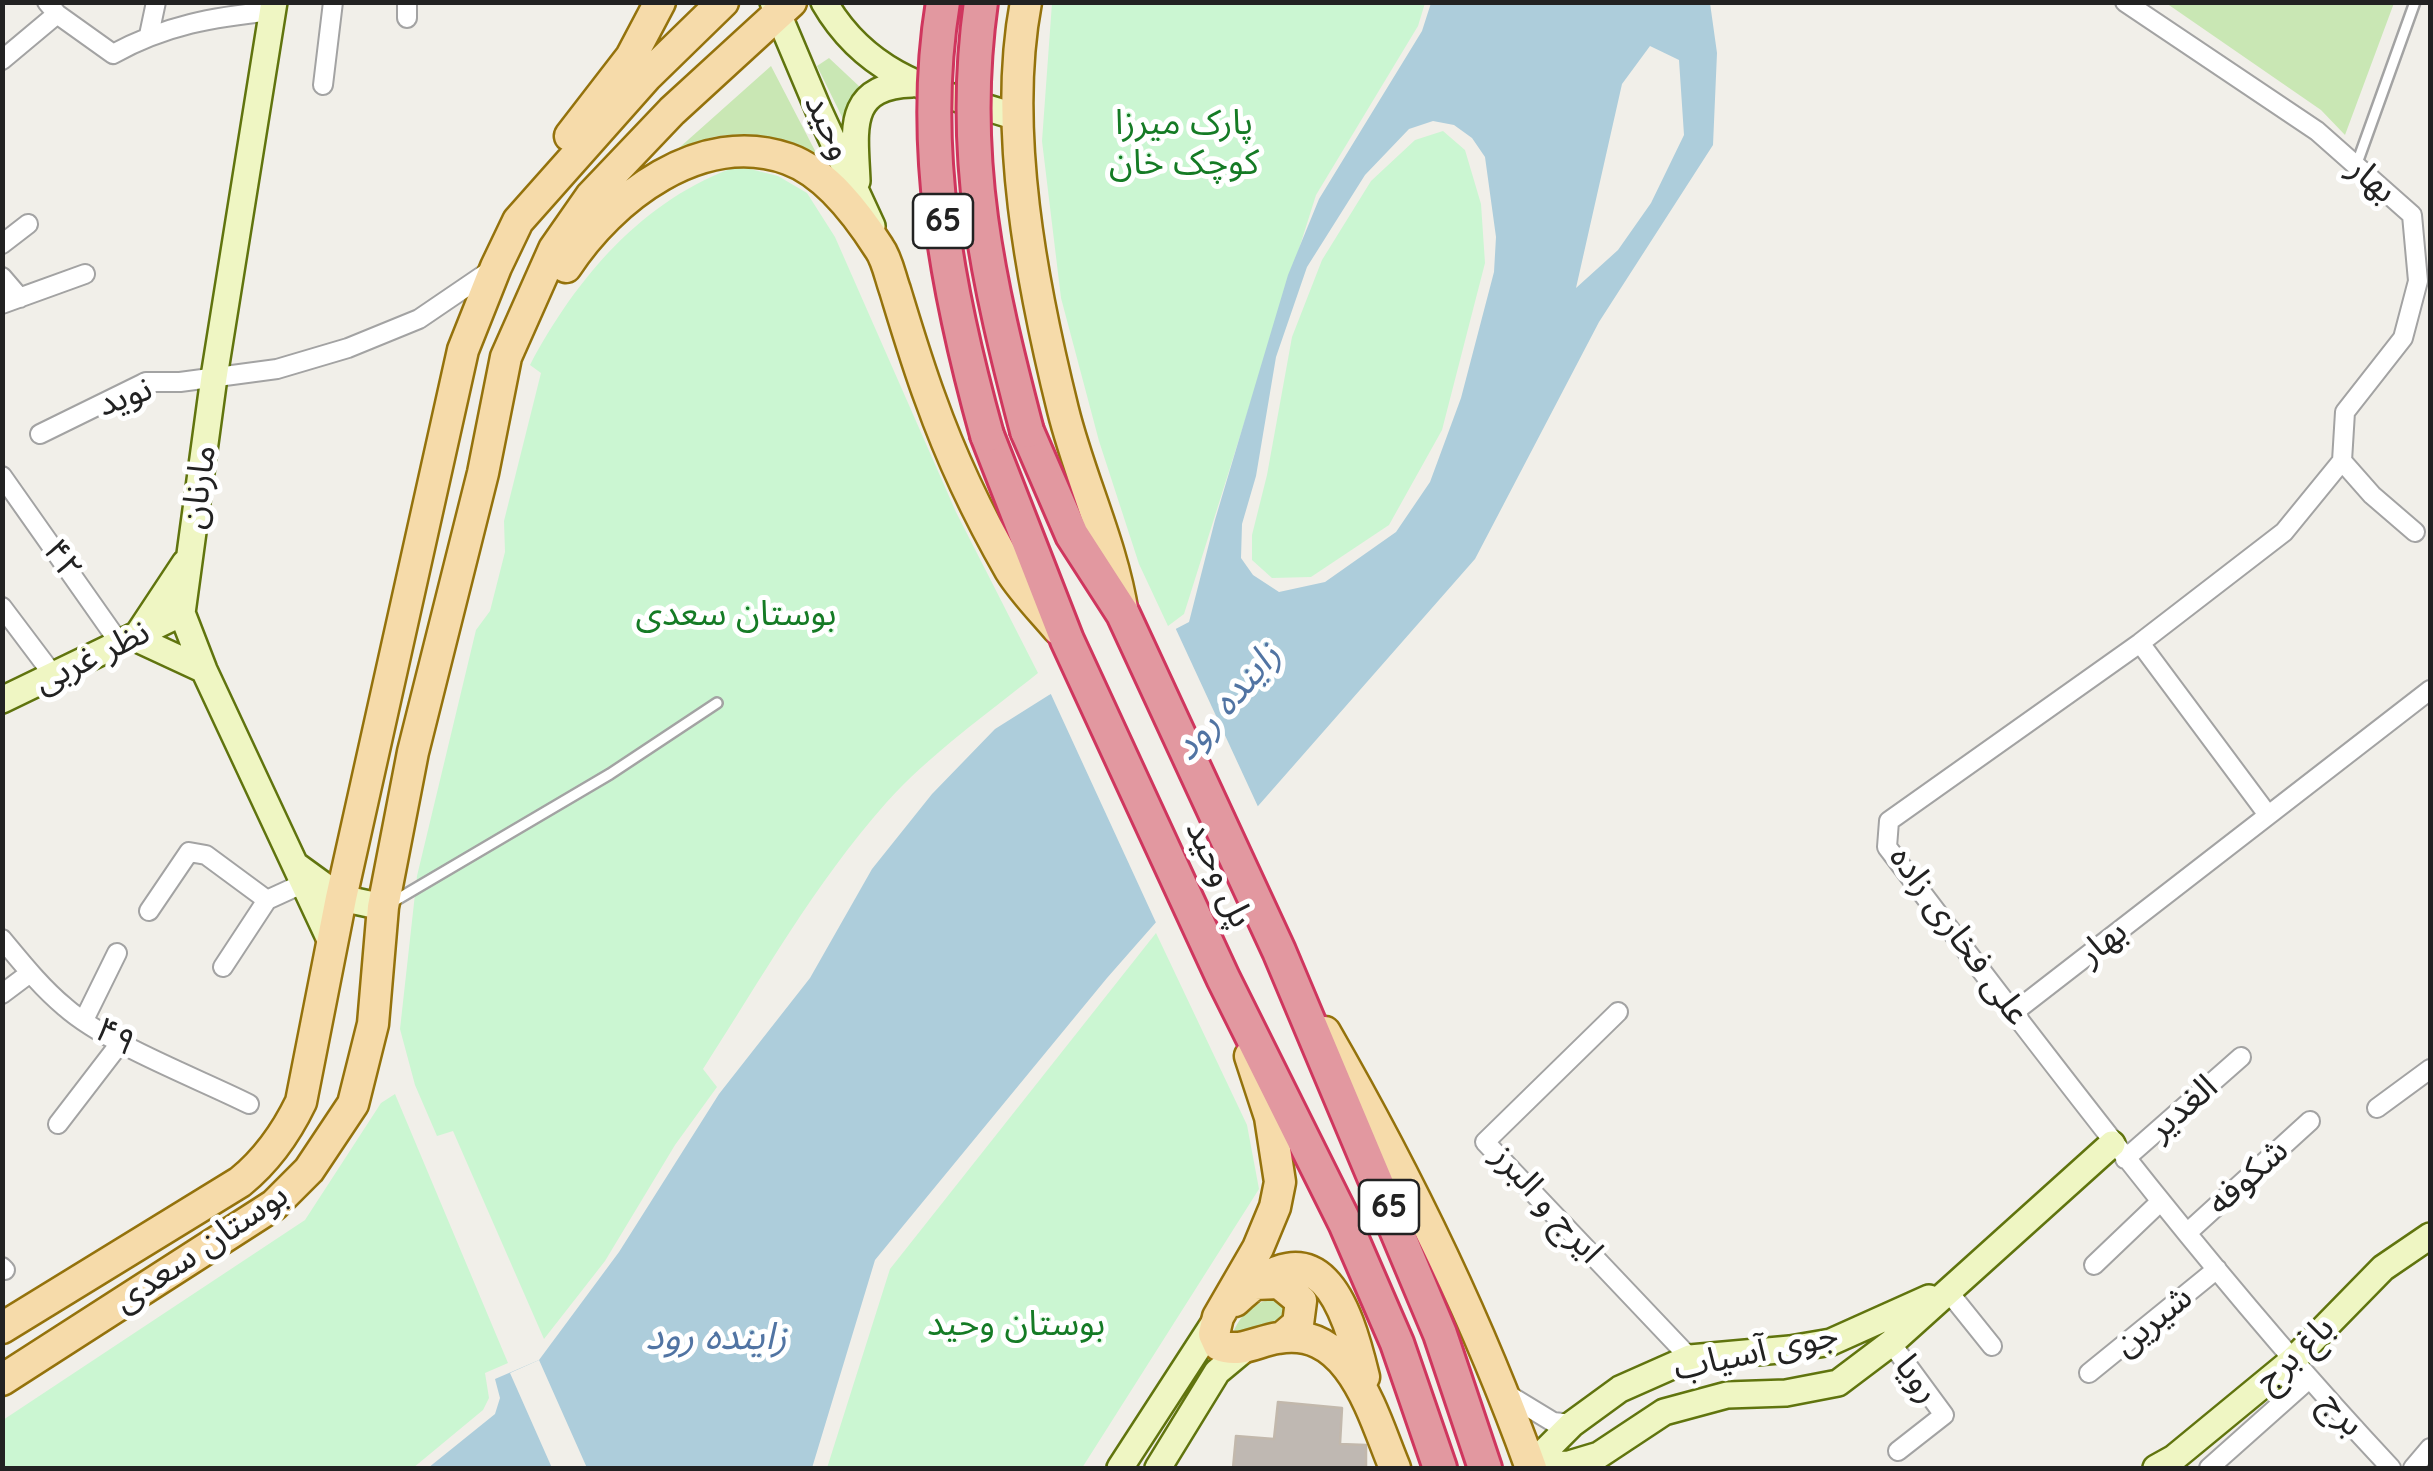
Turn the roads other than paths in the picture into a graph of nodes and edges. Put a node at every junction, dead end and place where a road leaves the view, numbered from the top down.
1 (156, 2) edge
2 (333, 2) edge
3 (660, 2) edge
4 (723, 2) edge
5 (824, 2) edge
6 (944, 2) edge
7 (982, 2) edge
8 (1026, 2) edge
9 (2125, 2) edge
10 (2415, 2) edge
11 (273, 7) edge
12 (781, 7) edge
13 (52, 8) edge
14 (149, 34) junction
15 (2, 60) edge
16 (912, 84) junction
17 (323, 85) dead end
18 (1017, 118) junction
19 (2356, 166) junction
20 (858, 190) junction
21 (518, 221) junction
22 (28, 224) dead end
23 (2, 244) edge
24 (882, 251) junction
25 (496, 267) junction
26 (85, 274) dead end
27 (2, 278) edge
28 (11, 301) edge
29 (506, 356) junction
30 (214, 377) junction
31 (40, 434) dead end
32 (2342, 461) junction
33 (2, 476) edge
34 (2415, 532) dead end
35 (190, 557) junction
36 (2, 607) edge
37 (182, 614) junction
38 (1123, 614) junction
39 (1067, 640) junction
40 (128, 641) junction
41 (2140, 643) junction
42 (204, 670) junction
43 (54, 676) junction
44 (2430, 690) edge
45 (2, 700) edge
46 (717, 704) dead end
47 (2268, 815) junction
48 (290, 859) junction
49 (302, 884) junction
50 (340, 898) junction
51 (267, 900) junction
52 (383, 907) junction
53 (150, 911) dead end
54 (2, 939) edge
55 (332, 944) junction
56 (1279, 951) junction
57 (117, 952) dead end
58 (222, 967) dead end
59 (30, 973) junction
60 (1223, 978) junction
61 (2, 994) edge
62 (1618, 1012) dead end
63 (2013, 1012) junction
64 (84, 1020) junction
65 (121, 1042) junction
66 (2241, 1056) dead end
67 (2425, 1074) edge
68 (2430, 1096) edge
69 (249, 1104) dead end
70 (2378, 1108) dead end
71 (2310, 1121) dead end
72 (58, 1124) dead end
73 (2118, 1152) junction
74 (2160, 1202) junction
75 (2186, 1234) junction
76 (2430, 1236) edge
77 (2094, 1265) dead end
78 (2217, 1269) junction
79 (83, 1278) junction
80 (1256, 1284) junction
81 (1946, 1290) junction
82 (36, 1308) junction
83 (105, 1313) junction
84 (1218, 1317) junction
85 (2, 1328) edge
86 (1284, 1336) junction
87 (1891, 1343) junction
88 (56, 1346) junction
89 (1992, 1346) dead end
90 (1247, 1348) junction
91 (1690, 1358) junction
92 (2301, 1370) junction
93 (2089, 1373) dead end
94 (2, 1380) edge
95 (1500, 1390) junction
96 (1374, 1418) junction
97 (1572, 1424) junction
98 (2430, 1448) edge
99 (1898, 1451) dead end
100 (1169, 1463) edge
101 (1530, 1467) edge
102 (1120, 1468) edge
103 (1395, 1468) edge
104 (1440, 1468) edge
105 (1485, 1468) edge
106 (2156, 1468) edge
107 (2208, 1468) edge
108 (2391, 1468) edge
109 (2414, 1468) edge

1 - 14 street
2 - 17 street
3 - 21 main road
4 - 21 main road, بوستان سعدی
5 - 16 main road, وحید
6 - 39 highway, 65, bridge
7 - 38 highway, 65, bridge
8 - 18 main road
9 - 19 street, بهار
10 - 19 lane
11 - 14 street
11 - 30 main road, مارنان
12 - 20 main road, وحید
12 - 29 main road, بوستان سعدی
13 - 14 street
13 - 15 street
16 - 18 main road, وحید
16 - 20 main road
18 - 38 main road
19 - 32 street, بهار
20 - 24 main road, وحید
21 - 25 main road, بوستان سعدی
22 - 23 street
24 - 29 main road
24 - 39 main road
25 - 30 street, نوید
25 - 50 main road, بوستان سعدی
26 - 28 street
27 - 28 street
29 - 52 main road, بوستان سعدی
30 - 31 street, نوید
30 - 35 main road, مارنان
32 - 34 street
32 - 41 street, علی فخاری زاده
33 - 40 street, ۴۲
35 - 37 main road, مارنان
35 - 40 main road
36 - 43 street
37 - 40 main road, نظر غربی
37 - 42 main road, مارنان
38 - 56 highway, پل وحید / 65
39 - 60 highway, پل وحید / 65
40 - 42 main road
40 - 43 main road, نظر غربی
41 - 47 street
41 - 63 street, علی فخاری زاده
42 - 48 main road, مارنان
43 - 45 main road, نظر غربی
44 - 47 street, بهار
46 - 52 lane
47 - 63 street, بهار
48 - 49 main road, مارنان
48 - 50 main road
49 - 51 street
49 - 55 main road, مارنان
50 - 52 main road
50 - 55 main road, بوستان سعدی
51 - 53 street
51 - 58 street
52 - 83 main road, بوستان سعدی
54 - 59 street, ۴۹
55 - 79 main road, بوستان سعدی
56 - 95 main road
56 - 105 highway, 65
57 - 64 street
59 - 61 street
59 - 64 street, ۴۹
60 - 84 main road
60 - 104 highway, 65
62 - 91 street, ایرج و البرز
63 - 73 street, علی فخاری زاده
64 - 65 street, ۴۹
65 - 69 street, ۴۹
65 - 72 street
66 - 73 street, الغدیر
67 - 68 street
67 - 70 street
71 - 75 street, شکوفه
73 - 74 street, علی فخاری زاده
73 - 81 main road, جوی آسیاب
74 - 75 street, علی فخاری زاده
74 - 77 street
75 - 78 street, علی فخاری زاده
76 - 92 main road, باغ برج
78 - 92 street, علی فخاری زاده
78 - 93 street, شیرین
79 - 82 main road, بوستان سعدی
79 - 83 main road
80 - 84 main road
80 - 86 main road
80 - 96 main road
81 - 87 main road, جوی آسیاب
81 - 89 street
81 - 91 main road, جوی آسیاب
82 - 85 main road, بوستان سعدی
82 - 88 main road
83 - 88 main road, بوستان سعدی
84 - 90 main road
84 - 102 main road
86 - 90 main road
86 - 96 main road
87 - 99 street, رویا
87 - 101 main road, جوی آسیاب
88 - 94 main road, بوستان سعدی
90 - 100 main road
91 - 97 main road, جوی آسیاب
92 - 106 main road, باغ برج
92 - 107 street
92 - 108 street, برج
95 - 97 street
95 - 101 main road
96 - 103 main road
97 - 101 main road, جوی آسیاب
98 - 109 street

